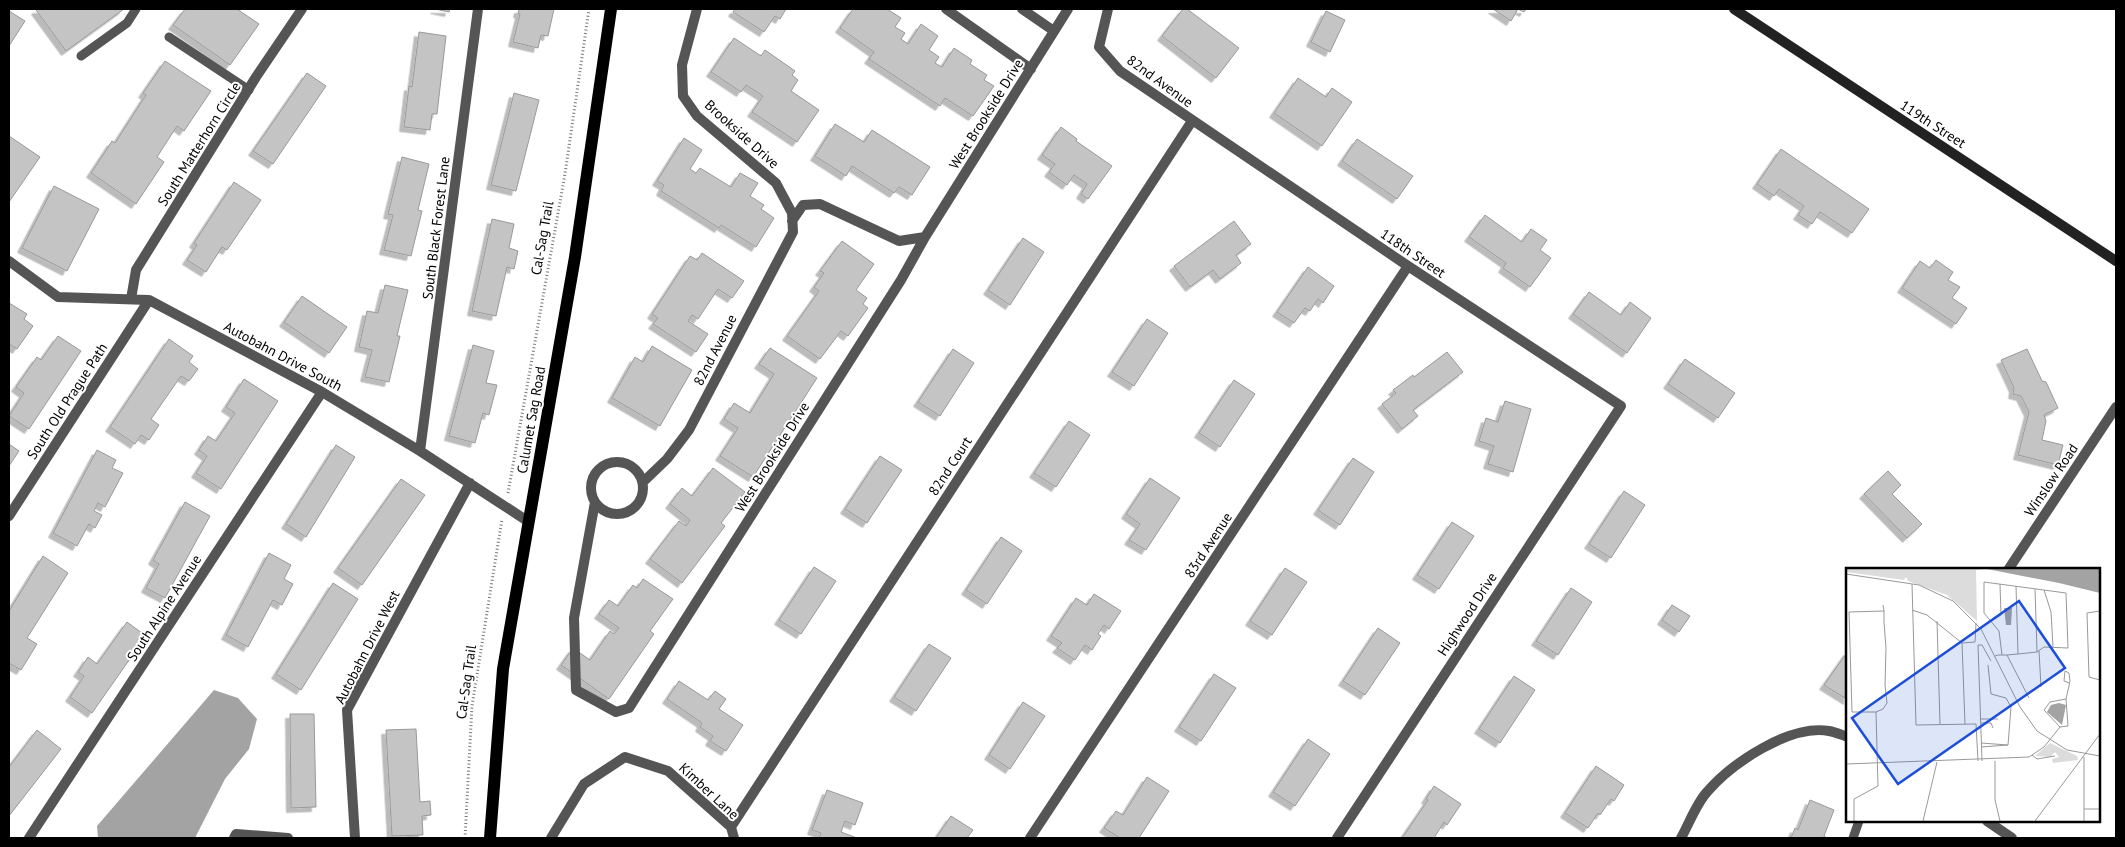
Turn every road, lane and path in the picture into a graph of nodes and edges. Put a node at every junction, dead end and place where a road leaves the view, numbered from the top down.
1 (136, 9) edge
2 (302, 9) edge
3 (478, 9) edge
4 (589, 9) edge
5 (611, 9) edge
6 (698, 9) edge
7 (1022, 9) edge
8 (1068, 9) edge
9 (1108, 9) edge
10 (1734, 9) edge
11 (950, 10) edge
12 (1054, 31) junction
13 (169, 37) dead end
14 (82, 56) dead end
15 (1031, 69) junction
16 (249, 90) junction
17 (1192, 121) junction
18 (792, 220) junction
19 (924, 237) junction
20 (9, 261) edge
21 (2116, 262) edge
22 (1408, 266) junction
23 (131, 299) junction
24 (149, 300) junction
25 (322, 392) junction
26 (1621, 406) joint
27 (2116, 407) edge
28 (420, 451) junction
29 (513, 470) dead end
30 (643, 482) junction
31 (470, 484) junction
32 (595, 502) junction
33 (9, 516) edge
34 (529, 522) junction
35 (500, 531) dead end
36 (2009, 568) edge
37 (1846, 736) edge
38 (1858, 822) edge
39 (1988, 822) edge
40 (731, 827) junction
41 (29, 838) edge
42 (234, 838) edge
43 (288, 838) edge
44 (355, 838) edge
45 (466, 838) edge
46 (490, 838) edge
47 (551, 838) edge
48 (734, 838) edge
49 (1030, 838) edge
50 (1337, 838) edge
51 (1681, 838) edge
52 (1853, 838) edge
53 (2012, 838) edge

1 - 14 lane
2 - 16 street, South Matterhorn Circle
3 - 28 street, South Black Forest Lane
4 - 29 path, Cal-Sag Trail
5 - 34 main road, Calumet Sag Road
6 - 18 street, Brookside Drive
7 - 12 street
8 - 12 street, West Brookside Drive
9 - 17 street, 82nd Avenue
10 - 21 street, 119th Street
11 - 15 street
12 - 15 street, West Brookside Drive
13 - 16 lane
15 - 19 street, West Brookside Drive
16 - 23 street, South Matterhorn Circle
17 - 22 street, 118th Street
17 - 40 street, 82nd Court
18 - 19 street
18 - 30 street, 82nd Avenue
19 - 32 street, West Brookside Drive
20 - 23 street, Autobahn Drive South
22 - 26 street, 118th Street
22 - 49 street, 83rd Avenue
23 - 24 street, Autobahn Drive South
24 - 25 street, Autobahn Drive South
24 - 33 street, South Old Prague Path
25 - 28 street, Autobahn Drive South
25 - 41 street, South Alpine Avenue
26 - 50 street, Highwood Drive
27 - 36 street, Winslow Road
28 - 31 street, Autobahn Drive South
30 - 32 street
30 - 32 street
31 - 34 street, Autobahn Drive South
31 - 44 street, Autobahn Drive West
34 - 46 main road, Calumet Sag Road
35 - 45 path, Cal-Sag Trail
37 - 51 street
38 - 52 lane
39 - 53 street
40 - 47 street, Kimber Lane
40 - 48 street, Kimber Lane
42 - 43 street

